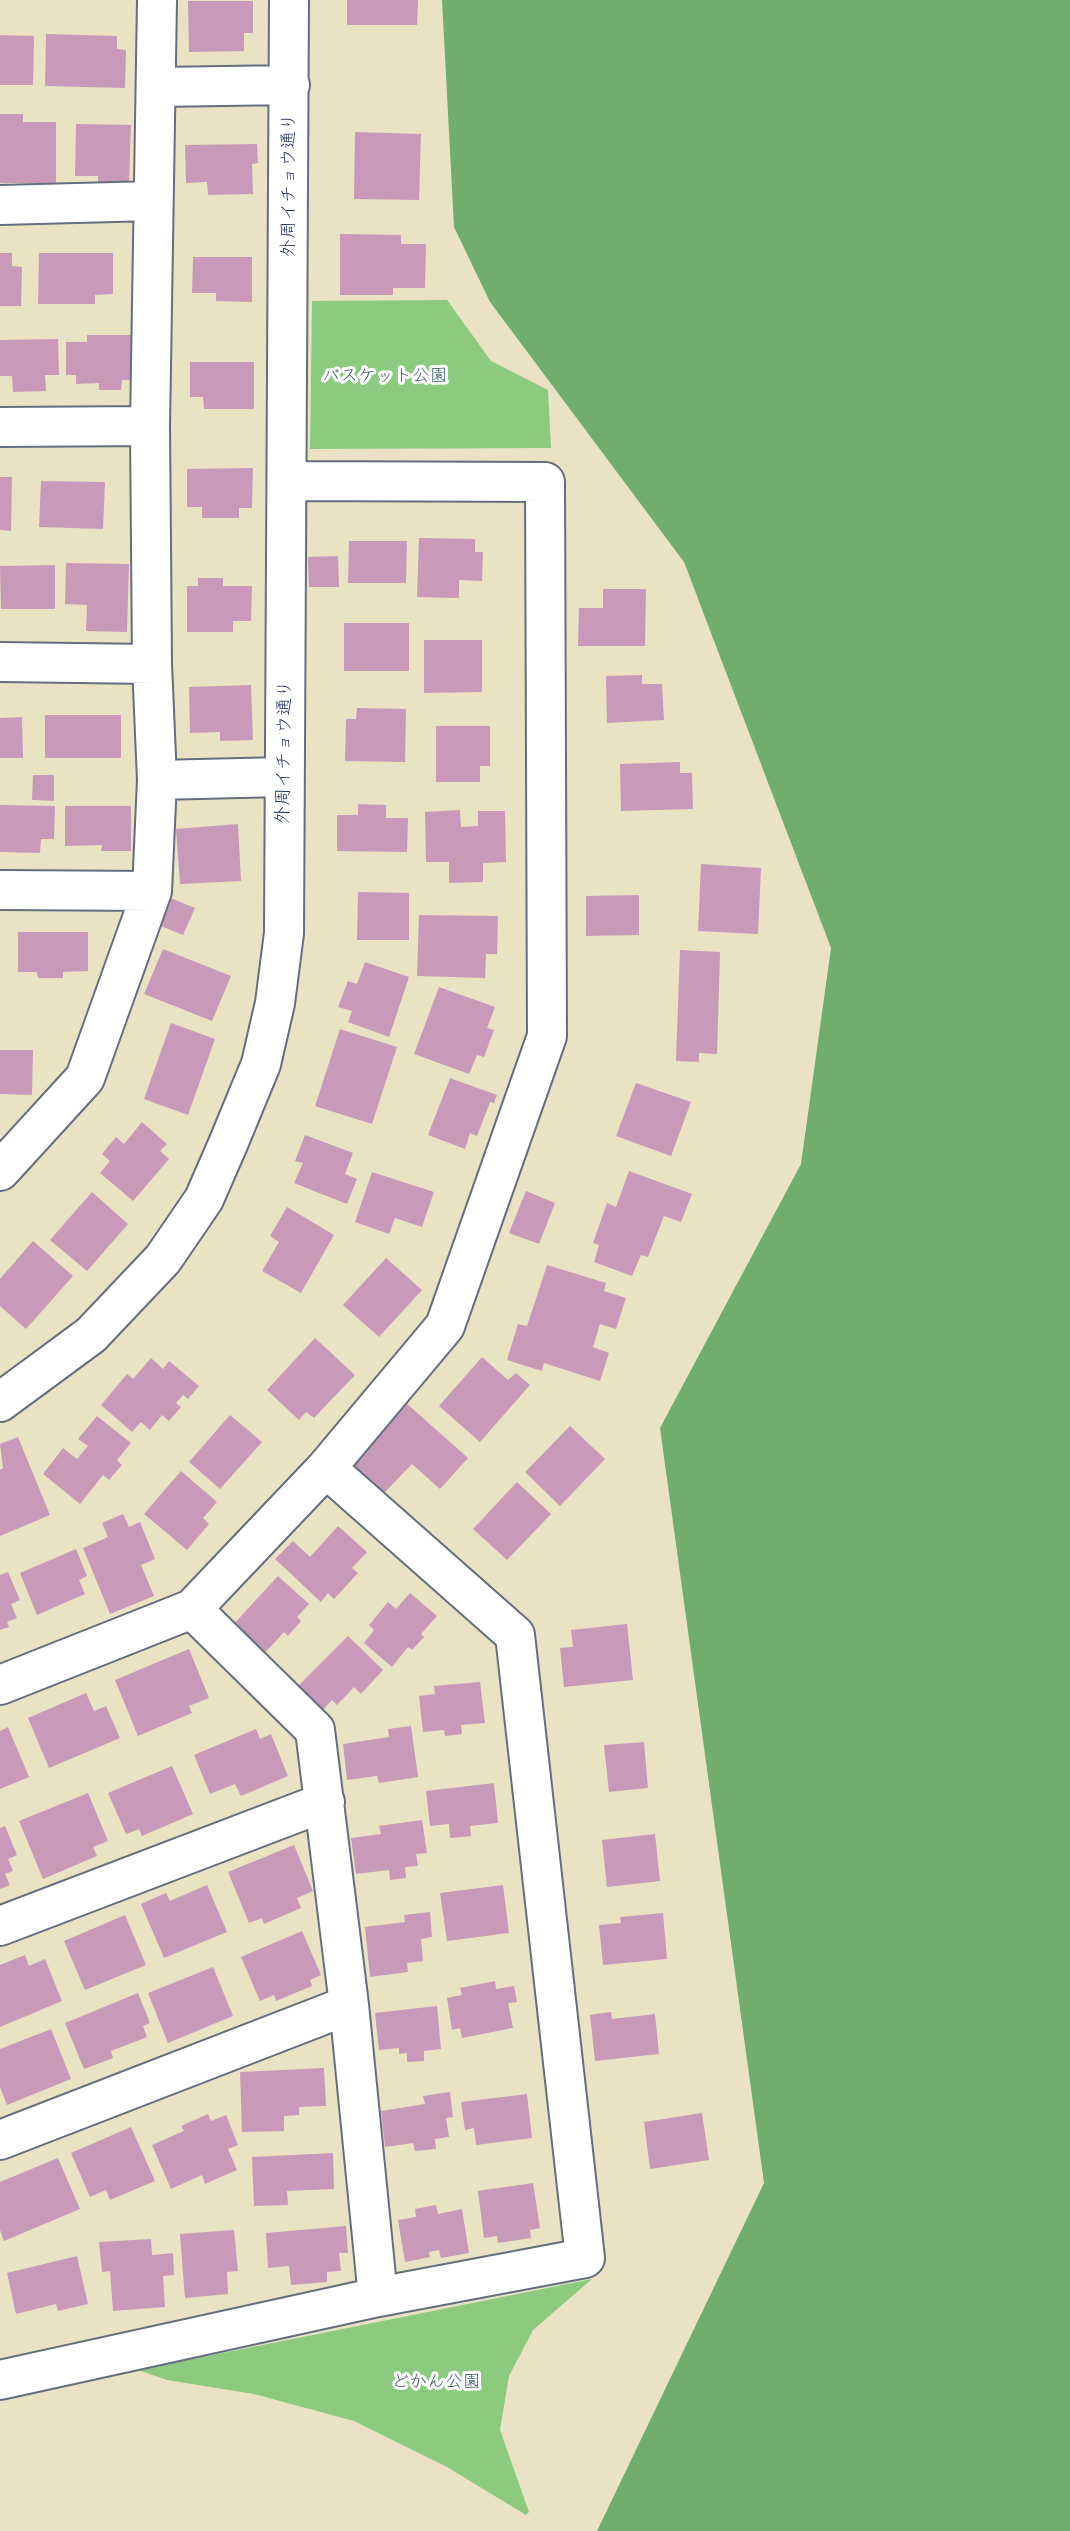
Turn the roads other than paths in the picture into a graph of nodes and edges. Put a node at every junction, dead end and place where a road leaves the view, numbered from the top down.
1 (157, 0) edge
2 (289, 0) edge
3 (290, 85) junction
4 (157, 87) junction
5 (153, 201) junction
6 (0, 205) edge
7 (150, 426) junction
8 (0, 427) edge
9 (289, 481) junction
10 (0, 662) edge
11 (152, 664) junction
12 (283, 777) junction
13 (157, 780) junction
14 (0, 890) edge
15 (152, 891) junction
16 (0, 1170) edge
17 (0, 1402) edge
18 (326, 1468) junction
19 (192, 1609) junction
20 (0, 1685) edge
21 (325, 1802) junction
22 (0, 1926) edge
23 (349, 2005) junction
24 (0, 2140) edge
25 (378, 2297) junction
26 (0, 2380) edge

1 - 4 street
2 - 3 street, 外周イチョウ通り
3 - 4 street
3 - 9 street, 外周イチョウ通り
4 - 5 street
5 - 6 street
5 - 7 street
7 - 8 street
7 - 11 street
9 - 12 street, 外周イチョウ通り
9 - 18 street
10 - 11 street
11 - 13 street
12 - 13 street
12 - 17 street, 外周イチョウ通り
13 - 15 street
14 - 15 street
15 - 16 street
18 - 19 street
18 - 25 street
19 - 20 street
19 - 21 street
21 - 22 street
21 - 23 street
23 - 24 street
23 - 25 street
25 - 26 street

